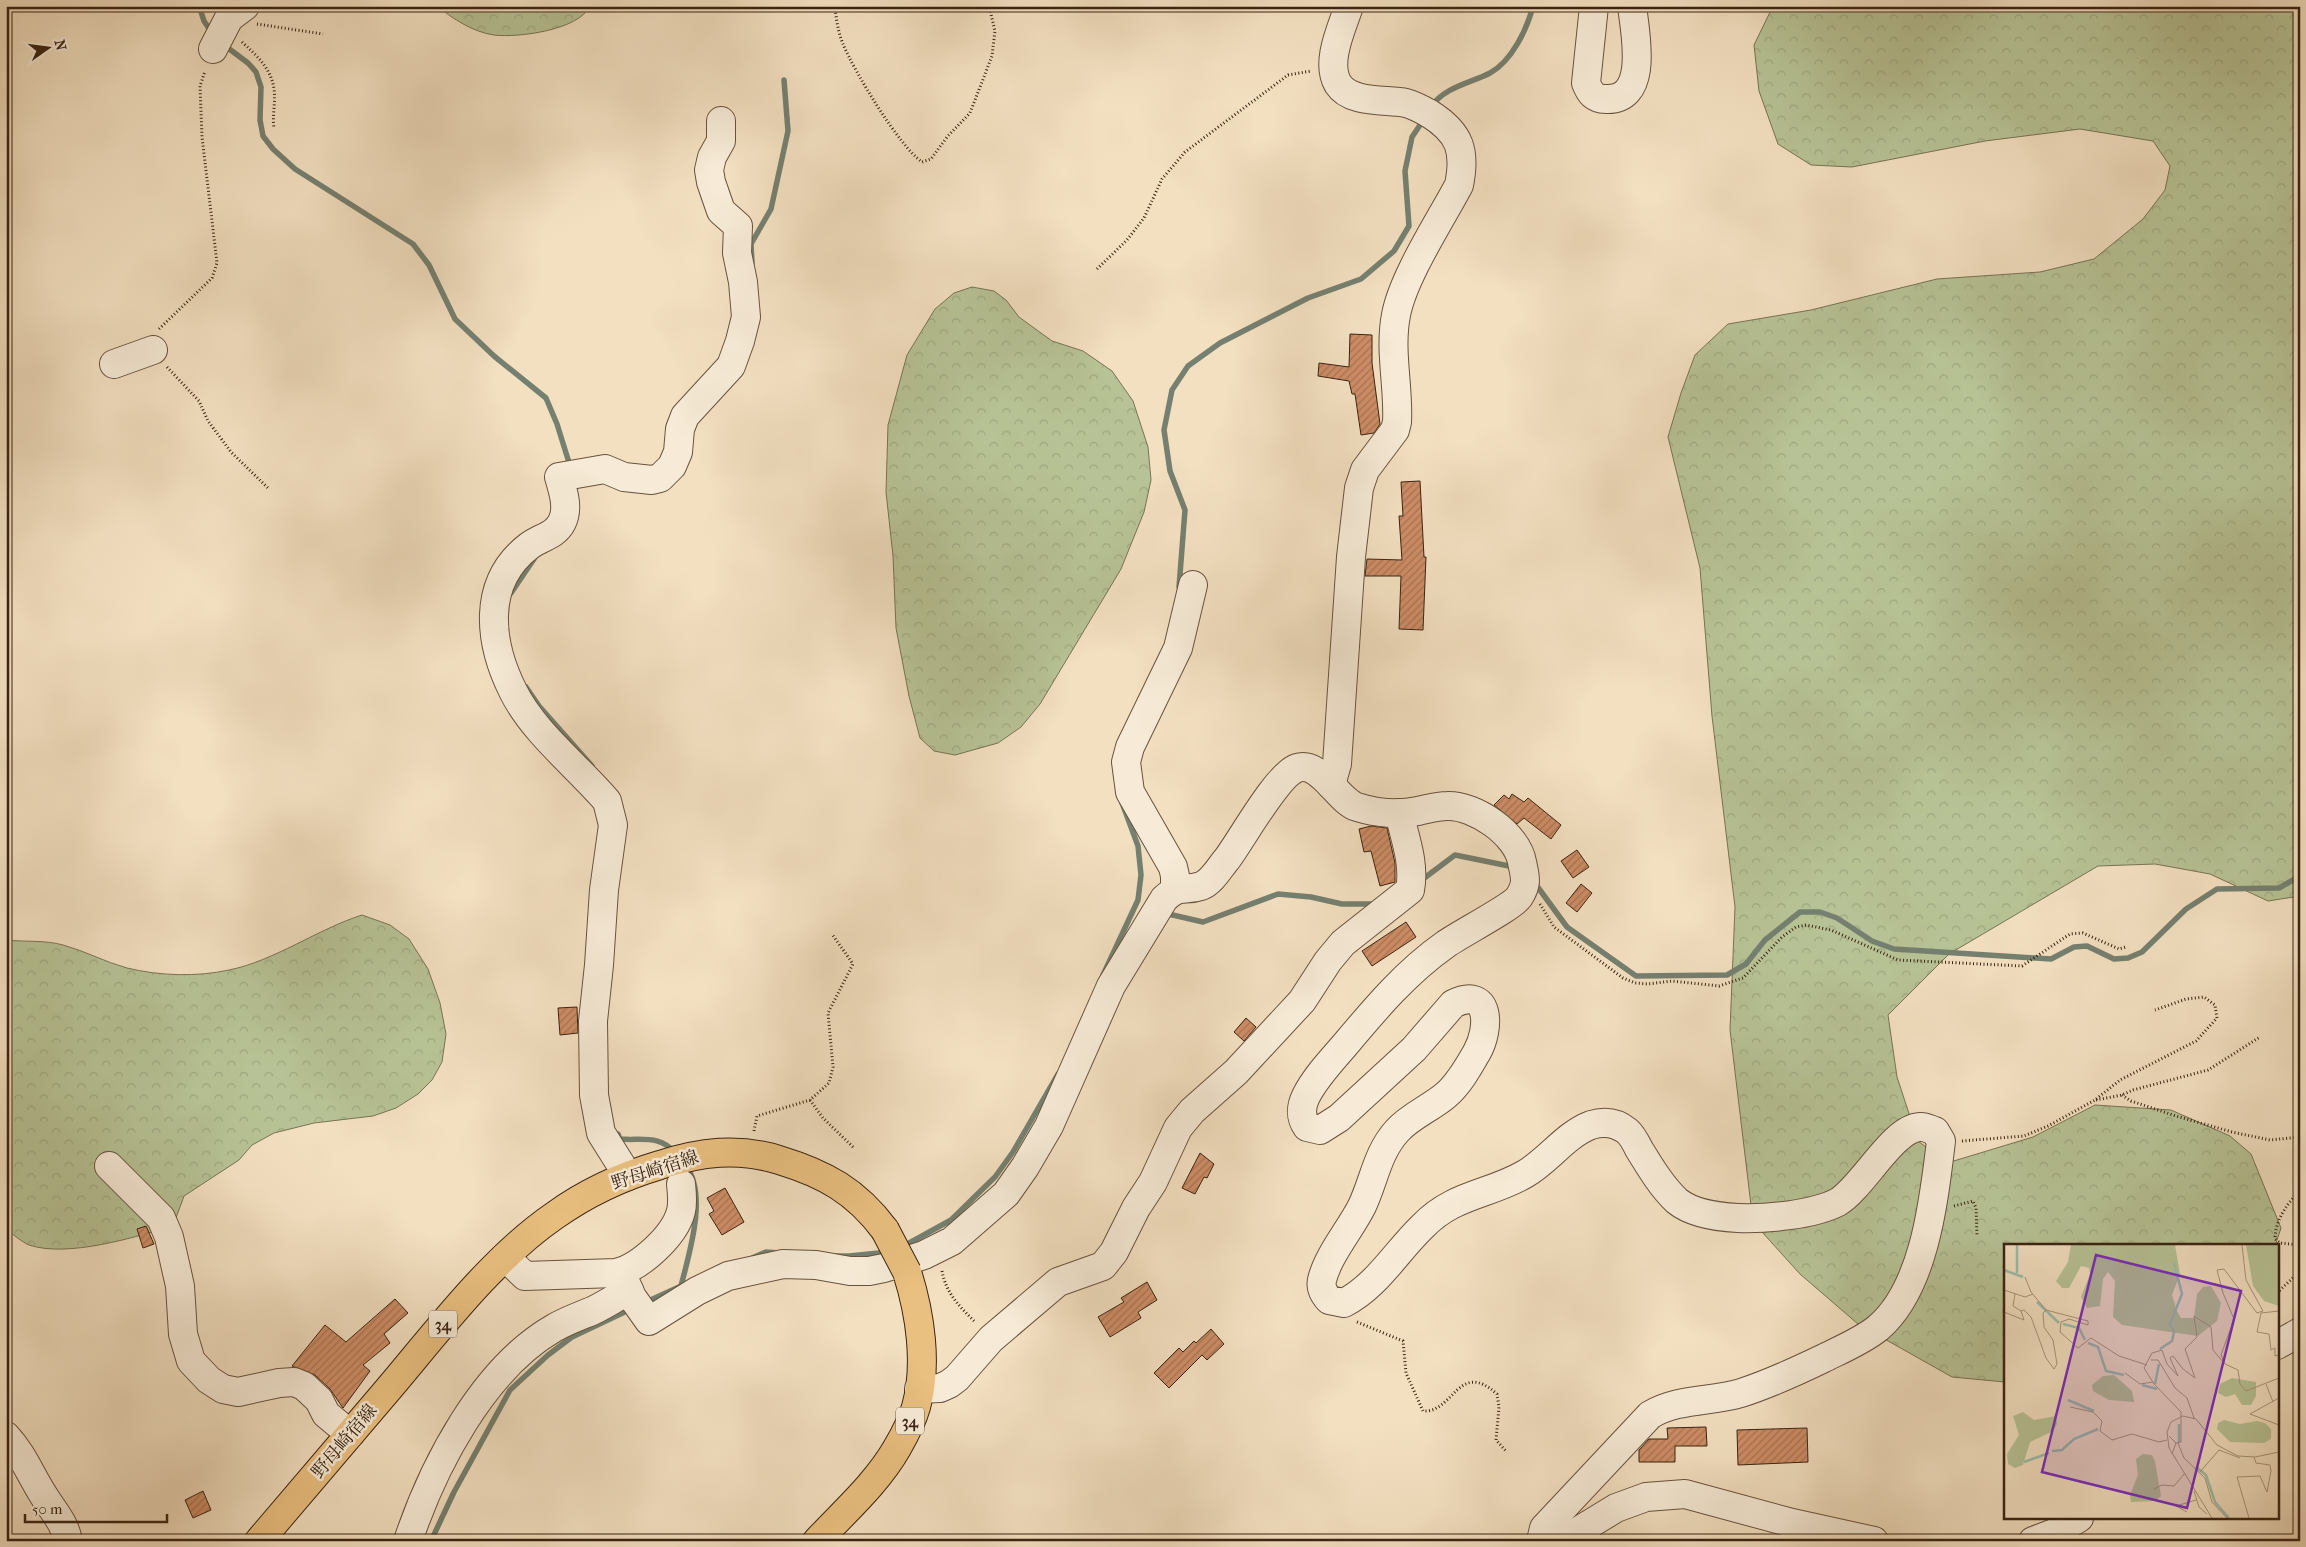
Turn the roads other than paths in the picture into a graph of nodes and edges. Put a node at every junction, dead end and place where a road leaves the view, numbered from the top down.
1 (1349, 6) edge
2 (1594, 6) edge
3 (1632, 6) edge
4 (720, 122) dead end
5 (152, 350) road end
6 (114, 364) dead end
7 (1194, 585) dead end
8 (1331, 785) junction
9 (1399, 813) junction
10 (1164, 902) junction
11 (109, 1166) dead end
12 (680, 1167) junction
13 (628, 1176) junction
14 (506, 1257) junction
15 (631, 1294) junction
16 (2300, 1332) edge
17 (2278, 1344) edge
18 (920, 1389) junction
19 (350, 1434) junction
20 (6, 1436) edge
21 (2076, 1520) edge
22 (68, 1541) edge
23 (259, 1541) edge
24 (408, 1541) edge
25 (818, 1541) edge
26 (1541, 1541) edge
27 (1562, 1541) edge
28 (1874, 1541) edge
29 (2032, 1541) edge

1 - 8 street
2 - 3 street
4 - 13 street
5 - 6 street
7 - 10 street
8 - 9 street
8 - 10 street
9 - 18 street
9 - 26 street
10 - 15 street
11 - 19 street
12 - 13 main road, 野母崎宿線 / 34
12 - 15 street
12 - 18 main road, 野母崎宿線 / 34, bridge
13 - 14 main road, 野母崎宿線 / 34
14 - 15 street
14 - 19 main road, 野母崎宿線 / 34
15 - 24 street
16 - 17 street
18 - 25 main road, 野母崎宿線 / 34
19 - 23 main road, 野母崎宿線 / 34
20 - 22 street
21 - 29 street
27 - 28 street

